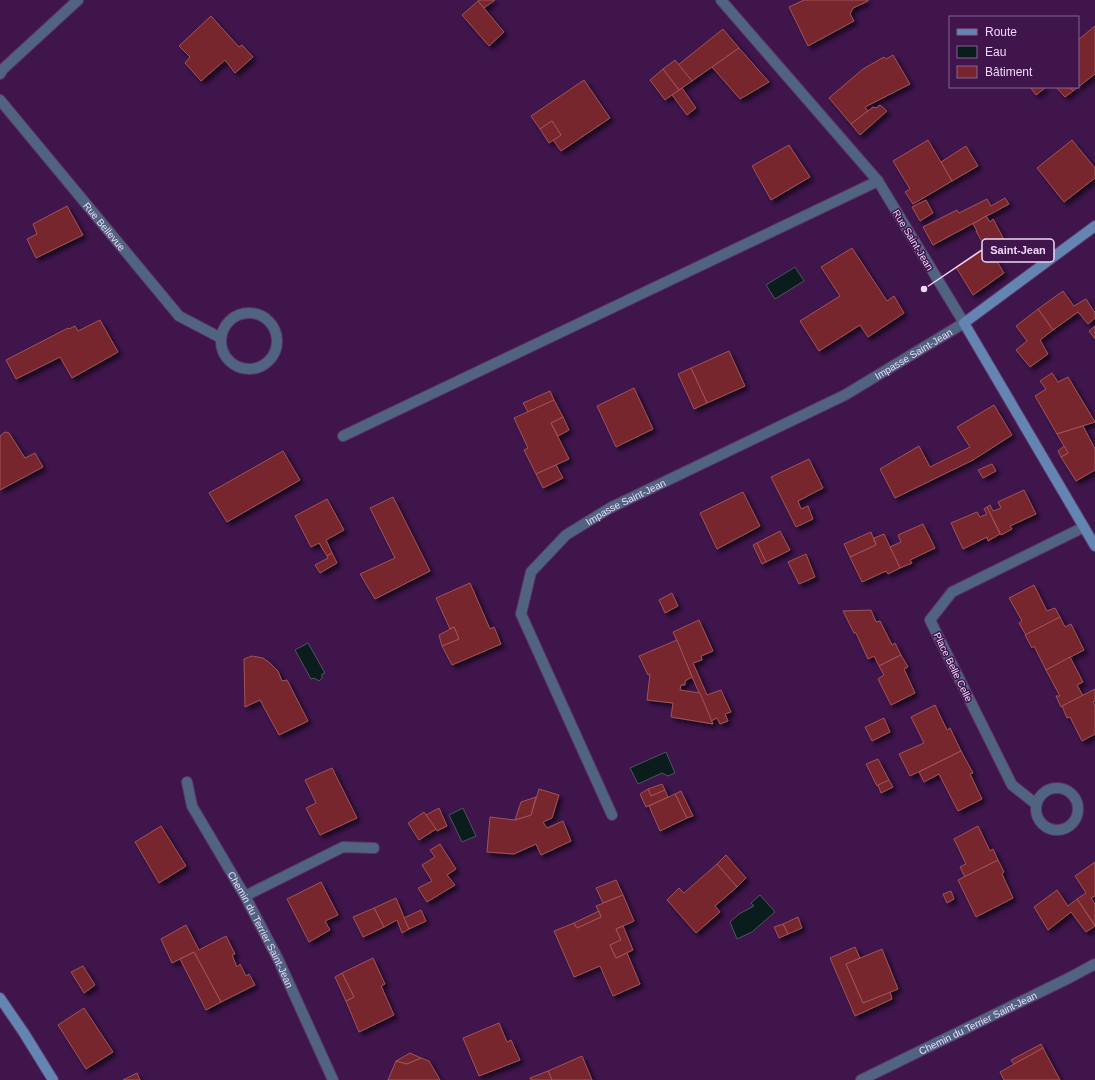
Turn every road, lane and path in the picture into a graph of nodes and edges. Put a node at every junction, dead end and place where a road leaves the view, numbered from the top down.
1 (78, 0) edge
2 (721, 0) edge
3 (0, 74) edge
4 (0, 100) edge
5 (878, 181) junction
6 (1095, 226) edge
7 (964, 323) junction
8 (221, 338) junction
9 (343, 436) dead end
10 (1084, 527) junction
11 (1095, 546) edge
12 (187, 782) dead end
13 (1036, 804) junction
14 (612, 816) dead end
15 (374, 848) dead end
16 (245, 896) junction
17 (1095, 964) edge
18 (0, 998) edge
19 (54, 1080) edge
20 (332, 1080) edge
21 (861, 1080) edge

1 - 3 street
2 - 5 street, Rue Saint-Jean
4 - 8 street, Rue Bellevue
5 - 7 street, Rue Saint-Jean
5 - 9 street
6 - 7 street
7 - 10 street, Rue Saint-Jean
7 - 14 street, Impasse Saint-Jean
8 - 8 street
10 - 11 street, Rue Saint-Jean
10 - 13 street, Place Belle Celle
12 - 16 street, Chemin du Terrier Saint-Jean
13 - 13 street
15 - 16 street
16 - 20 street, Chemin du Terrier Saint-Jean
17 - 21 street, Chemin du Terrier Saint-Jean
18 - 19 street

